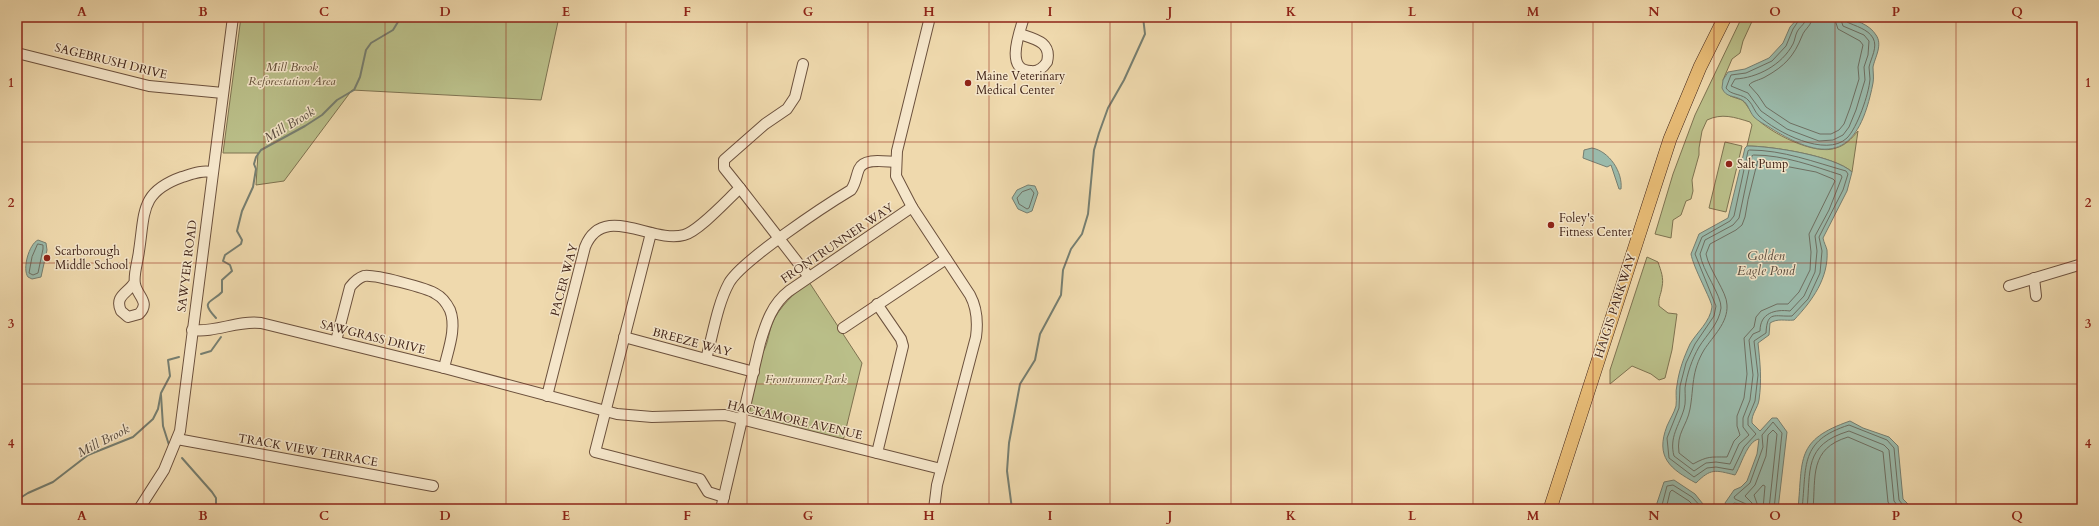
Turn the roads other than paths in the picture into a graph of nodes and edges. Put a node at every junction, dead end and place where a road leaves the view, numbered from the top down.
1 (233, 17) edge
2 (930, 17) edge
3 (1024, 17) edge
4 (1725, 17) edge
5 (1020, 34) dead end
6 (17, 53) edge
7 (803, 64) dead end
8 (223, 93) junction
9 (896, 162) junction
10 (212, 172) junction
11 (740, 188) junction
12 (912, 207) junction
13 (651, 233) junction
14 (780, 238) junction
15 (946, 259) junction
16 (2082, 264) edge
17 (809, 277) junction
18 (2034, 278) junction
19 (134, 284) dead end
20 (2009, 286) dead end
21 (2036, 296) dead end
22 (877, 304) junction
23 (843, 328) dead end
24 (192, 330) junction
25 (624, 337) junction
26 (336, 341) junction
27 (706, 359) junction
28 (444, 368) junction
29 (754, 372) junction
30 (547, 396) junction
31 (605, 411) junction
32 (742, 418) junction
33 (178, 439) junction
34 (877, 453) junction
35 (941, 469) junction
36 (433, 486) dead end
37 (724, 497) junction
38 (139, 509) edge
39 (721, 509) edge
40 (934, 509) edge
41 (1550, 509) edge

1 - 8 street, SAWYER ROAD
2 - 9 street
3 - 5 street
4 - 41 main road, HAIGIS PARKWAY
6 - 8 street, SAGEBRUSH DRIVE
7 - 11 street
8 - 10 street, SAWYER ROAD
9 - 12 street
9 - 14 street
10 - 19 street
10 - 24 street, SAWYER ROAD
11 - 13 street, PACER WAY
11 - 14 street
12 - 15 street
12 - 17 street, FRONTRUNNER WAY
13 - 25 street
13 - 30 street, PACER WAY
14 - 17 street
14 - 27 street
15 - 22 street
15 - 35 street
16 - 18 street
17 - 29 street, FRONTRUNNER WAY
18 - 20 street
18 - 21 street
22 - 23 street
22 - 34 street
24 - 26 street, SAWGRASS DRIVE
24 - 33 street, SAWYER ROAD
25 - 27 street, BREEZE WAY
25 - 31 street
26 - 28 street, SAWGRASS DRIVE
26 - 28 street
27 - 29 street, BREEZE WAY
28 - 30 street, SAWGRASS DRIVE
29 - 32 street, FRONTRUNNER WAY
30 - 31 street, HACKAMORE AVENUE
31 - 32 street, HACKAMORE AVENUE
31 - 37 street
32 - 34 street, HACKAMORE AVENUE
32 - 37 street, FRONTRUNNER WAY
33 - 36 street, TRACK VIEW TERRACE
33 - 38 street, SAWYER ROAD
34 - 35 street, HACKAMORE AVENUE
35 - 40 street
37 - 39 street, FRONTRUNNER WAY

